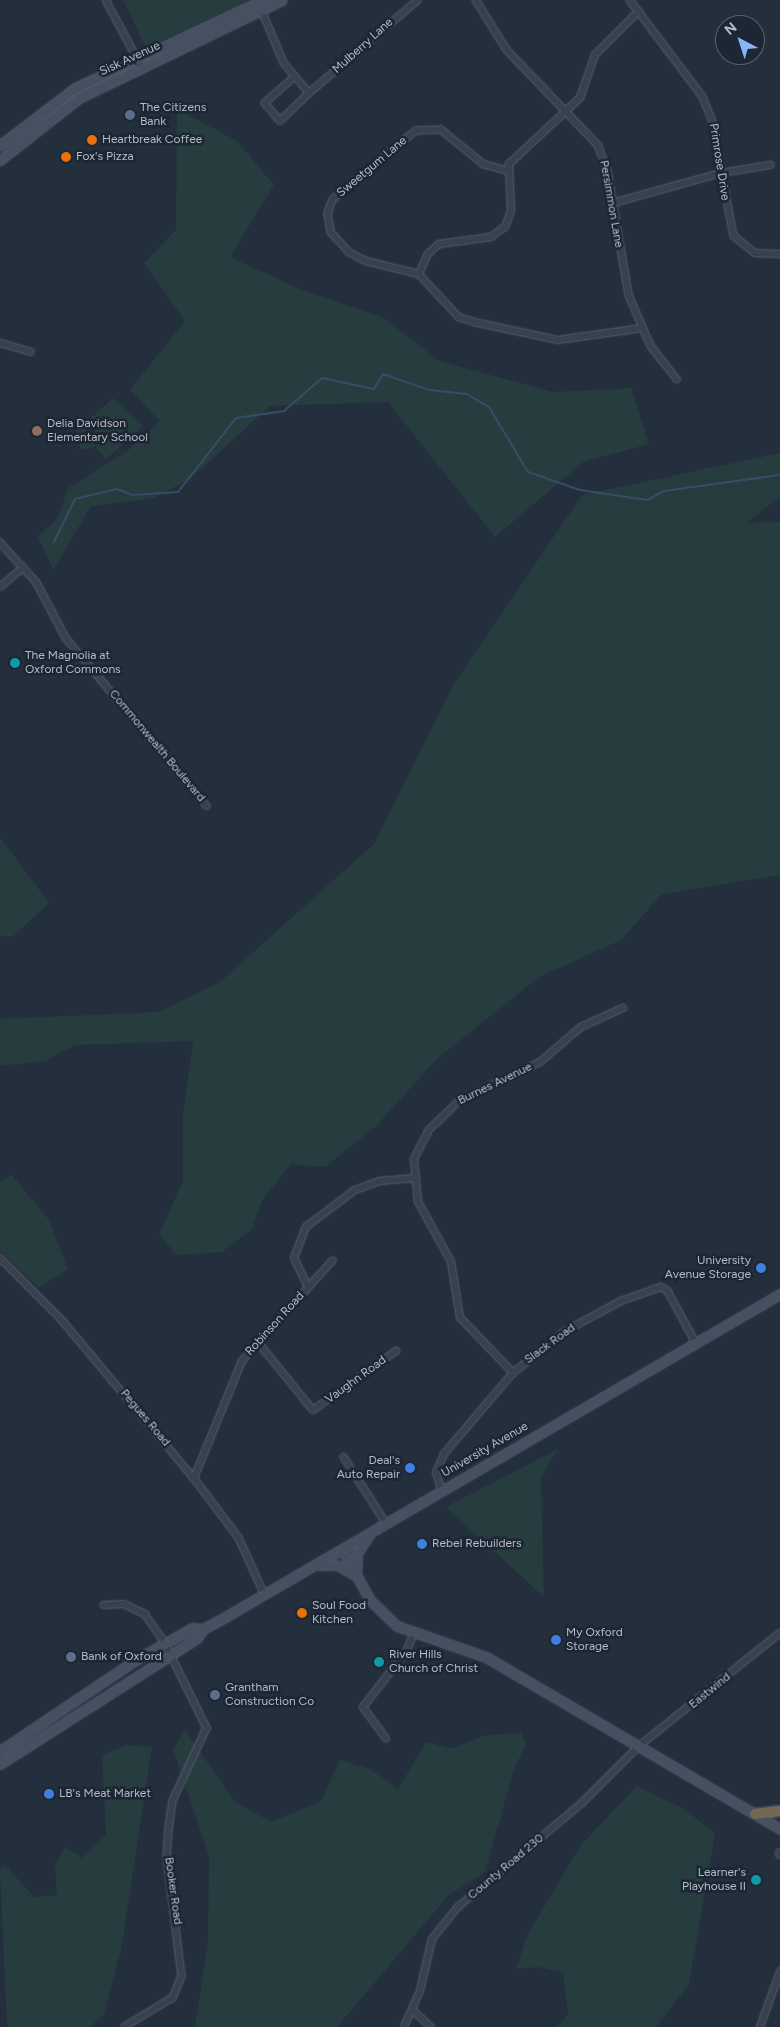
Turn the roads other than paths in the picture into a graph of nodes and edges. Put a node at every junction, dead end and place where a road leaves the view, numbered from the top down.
1 (106, 0) edge
2 (282, 0) edge
3 (418, 0) edge
4 (476, 0) edge
5 (630, 0) edge
6 (261, 4) edge
7 (639, 11) junction
8 (140, 63) junction
9 (294, 78) junction
10 (309, 93) junction
11 (567, 112) junction
12 (0, 145) edge
13 (0, 160) edge
14 (770, 165) dead end
15 (507, 171) junction
16 (721, 173) junction
17 (613, 203) junction
18 (780, 254) edge
19 (419, 274) junction
20 (642, 328) junction
21 (0, 343) edge
22 (31, 352) dead end
23 (677, 379) dead end
24 (0, 542) edge
25 (23, 568) junction
26 (0, 587) edge
27 (207, 806) dead end
28 (623, 1008) dead end
29 (414, 1178) junction
30 (0, 1258) edge
31 (332, 1261) dead end
32 (308, 1287) junction
33 (780, 1294) edge
34 (258, 1342) junction
35 (696, 1343) junction
36 (396, 1351) dead end
37 (513, 1374) junction
38 (344, 1457) dead end
39 (194, 1478) junction
40 (441, 1490) junction
41 (386, 1523) junction
42 (371, 1532) junction
43 (342, 1549) junction
44 (316, 1565) junction
45 (357, 1576) junction
46 (265, 1595) junction
47 (104, 1605) dead end
48 (203, 1629) junction
49 (414, 1633) junction
50 (780, 1633) edge
51 (165, 1643) junction
52 (170, 1653) junction
53 (386, 1739) dead end
54 (638, 1747) junction
55 (0, 1751) edge
56 (0, 1764) edge
57 (780, 1811) edge
58 (754, 1814) junction
59 (780, 1830) edge
60 (780, 1972) edge
61 (414, 2011) junction
62 (125, 2027) edge
63 (404, 2027) edge
64 (431, 2027) edge
65 (760, 2027) edge

1 - 8 street
2 - 6 main road, Sisk Avenue
3 - 10 street, Mulberry Lane
4 - 11 street, Persimmon Lane
5 - 7 street, Primrose Drive
6 - 8 main road, Sisk Avenue
6 - 9 street
7 - 11 street
7 - 16 street, Primrose Drive
8 - 12 main road, Sisk Avenue
8 - 13 main road, Sisk Avenue
9 - 10 street
9 - 10 street, Mulberry Lane
11 - 15 street
11 - 17 street, Persimmon Lane
14 - 16 street
15 - 19 street
15 - 19 street, Sweetgum Lane
16 - 17 street
16 - 18 street, Primrose Drive
17 - 20 street, Persimmon Lane
19 - 20 street
20 - 23 street, Persimmon Lane
21 - 22 street
24 - 25 street, Commonwealth Boulevard
25 - 26 street
25 - 27 street, Commonwealth Boulevard
28 - 29 street, Burnes Avenue
29 - 32 street
29 - 37 street, Burnes Avenue
30 - 39 street, Pegues Road
31 - 32 street, Robinson Road
32 - 34 street, Robinson Road
33 - 35 main road, University Avenue
34 - 36 street, Vaughn Road
34 - 39 street, Robinson Road
35 - 37 street, Slack Road
35 - 40 main road, University Avenue
37 - 40 street, Slack Road
38 - 41 street
39 - 46 street, Pegues Road
40 - 41 main road, University Avenue
41 - 42 main road, University Avenue
42 - 43 main road, University Avenue
42 - 45 main road
43 - 44 main road, University Avenue
43 - 45 main road
44 - 45 main road
44 - 46 main road, University Avenue
45 - 49 main road
46 - 48 main road, University Avenue
47 - 51 street
48 - 51 main road, University Avenue
48 - 52 main road, University Avenue
49 - 53 street
49 - 54 main road
50 - 54 street, Eastwind
51 - 52 street
51 - 55 main road, University Avenue
52 - 56 main road, University Avenue
52 - 62 street, Booker Road
54 - 58 main road
54 - 61 street, County Road 230
57 - 58 highway
58 - 59 main road
60 - 65 street
61 - 63 street, County Road 230
61 - 64 street

